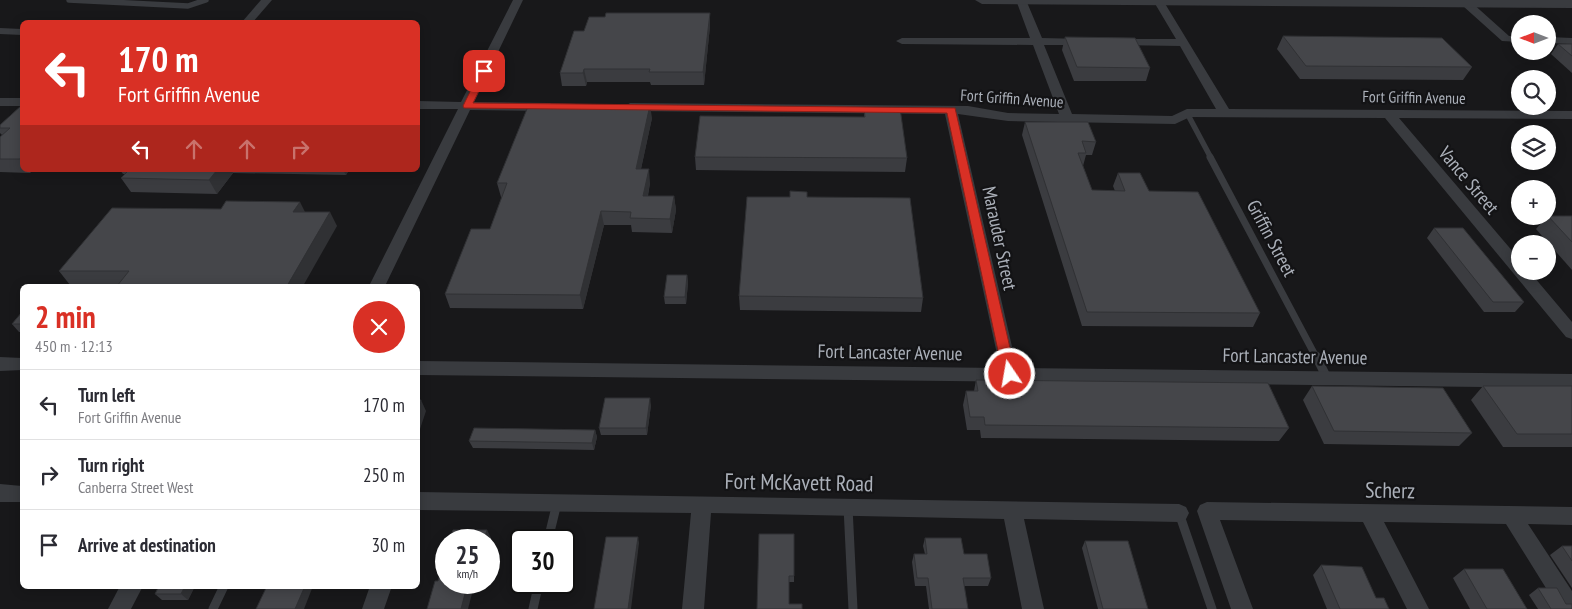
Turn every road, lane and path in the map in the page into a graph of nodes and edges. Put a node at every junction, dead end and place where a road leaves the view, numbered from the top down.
1 (70, 0) edge
2 (206, 0) edge
3 (267, 0) edge
4 (518, 0) edge
5 (982, 0) edge
6 (1022, 0) edge
7 (1296, 1) edge
8 (1159, 2) junction
9 (1465, 2) edge
10 (1572, 4) edge
11 (249, 20) edge
12 (0, 30) edge
13 (20, 32) edge
14 (1511, 39) edge
15 (1556, 40) edge
16 (902, 41) dead end
17 (1572, 41) edge
18 (1037, 42) junction
19 (1184, 43) junction
20 (0, 102) edge
21 (20, 102) edge
22 (420, 106) edge
23 (468, 106) junction
24 (567, 107) edge
25 (616, 107) edge
26 (951, 110) junction
27 (1187, 113) junction
28 (1225, 113) junction
29 (1388, 113) junction
30 (1572, 115) edge
31 (1067, 119) junction
32 (378, 284) edge
33 (1572, 333) edge
34 (0, 364) edge
35 (20, 364) edge
36 (420, 368) edge
37 (1010, 374) junction
38 (1328, 378) junction
39 (1572, 381) edge
40 (0, 494) edge
41 (20, 494) edge
42 (420, 502) edge
43 (556, 503) junction
44 (702, 504) junction
45 (848, 506) junction
46 (1012, 510) junction
47 (1179, 513) joint
48 (1369, 514) junction
49 (1511, 515) junction
50 (1572, 516) edge
51 (550, 529) edge
52 (130, 589) edge
53 (223, 589) edge
54 (380, 589) edge
55 (536, 594) edge
56 (119, 609) edge
57 (213, 609) edge
58 (373, 609) edge
59 (533, 609) edge
60 (692, 609) edge
61 (853, 609) edge
62 (1033, 609) edge
63 (1212, 609) edge
64 (1242, 609) edge
65 (1418, 609) edge
66 (1571, 609) edge

1 - 2 lane
3 - 11 street
4 - 23 street
5 - 6 street
6 - 8 street
6 - 18 street
7 - 8 street
7 - 9 street
8 - 19 street
9 - 10 street
9 - 14 street
12 - 13 street
15 - 17 street
16 - 18 street
18 - 19 street
18 - 31 street
19 - 28 street
20 - 21 street
22 - 23 street
23 - 24 street
23 - 32 street
25 - 26 street, Fort Griffin Avenue
26 - 31 street, Fort Griffin Avenue
26 - 37 street, Marauder Street
27 - 28 street, Fort Griffin Avenue
27 - 31 street, Fort Griffin Avenue
27 - 38 lane, Griffin Street
28 - 29 street, Fort Griffin Avenue
29 - 30 street, Fort Griffin Avenue
29 - 33 street, Vance Street
34 - 35 street
36 - 37 street, Fort Lancaster Avenue
37 - 38 street, Fort Lancaster Avenue
38 - 39 street, Fort Lancaster Avenue
40 - 41 street
42 - 43 street, Fort McKavett Road
43 - 44 street, Fort McKavett Road
43 - 51 lane
44 - 45 street, Fort McKavett Road
44 - 60 street
45 - 46 street, Fort McKavett Road
45 - 61 lane
46 - 47 street, Fort McKavett Road
46 - 62 street
47 - 63 lane
48 - 49 street, Scherz
48 - 64 street, Scherz
48 - 65 street
49 - 50 street, Scherz
49 - 66 street
52 - 56 street
53 - 57 lane
54 - 58 street
55 - 59 lane

